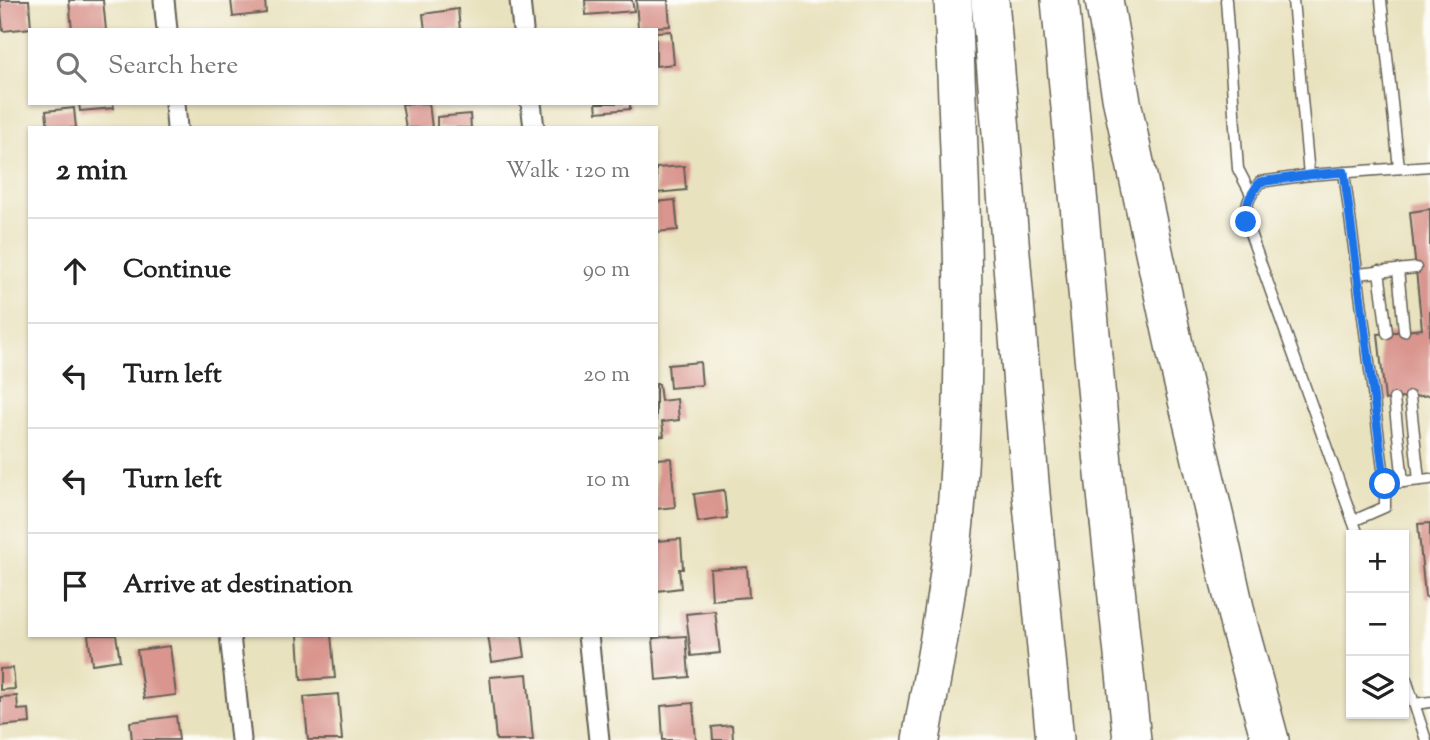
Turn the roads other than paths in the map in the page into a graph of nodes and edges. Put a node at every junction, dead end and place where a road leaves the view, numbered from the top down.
1 (164, 0) edge
2 (520, 0) edge
3 (953, 0) edge
4 (990, 0) edge
5 (1060, 0) edge
6 (1104, 0) edge
7 (1226, 0) edge
8 (1293, 0) edge
9 (1381, 0) edge
10 (167, 28) edge
11 (523, 28) edge
12 (175, 105) edge
13 (531, 105) edge
14 (177, 126) edge
15 (534, 126) edge
16 (1430, 166) edge
17 (1399, 168) junction
18 (1344, 172) junction
19 (1309, 175) junction
20 (1251, 194) junction
21 (1416, 268) dead end
22 (1398, 270) junction
23 (1379, 271) junction
24 (1358, 274) junction
25 (1404, 331) dead end
26 (1387, 332) dead end
27 (1409, 397) dead end
28 (1394, 398) dead end
29 (1424, 480) edge
30 (1404, 482) junction
31 (1385, 484) junction
32 (1353, 521) junction
33 (1356, 530) edge
34 (230, 637) edge
35 (588, 637) edge
36 (1409, 688) edge
37 (1430, 702) edge
38 (1414, 704) junction
39 (241, 740) edge
40 (599, 740) edge
41 (920, 740) edge
42 (1055, 740) edge
43 (1132, 740) edge
44 (1270, 740) edge
45 (1426, 740) edge

1 - 10 street
2 - 11 street
3 - 41 highway
4 - 42 highway
5 - 43 highway
6 - 44 highway
7 - 20 lane
8 - 19 lane
9 - 17 lane
12 - 14 street
13 - 15 street
16 - 17 lane
17 - 18 lane
18 - 19 lane
18 - 24 lane
19 - 20 lane
20 - 32 lane
21 - 22 lane
22 - 23 lane
22 - 25 lane
23 - 24 lane
23 - 26 lane
24 - 31 lane
27 - 29 lane
28 - 30 lane
29 - 30 lane
30 - 31 lane
31 - 32 lane
32 - 33 lane
34 - 39 street
35 - 40 street
36 - 38 lane
37 - 38 lane
38 - 45 lane

